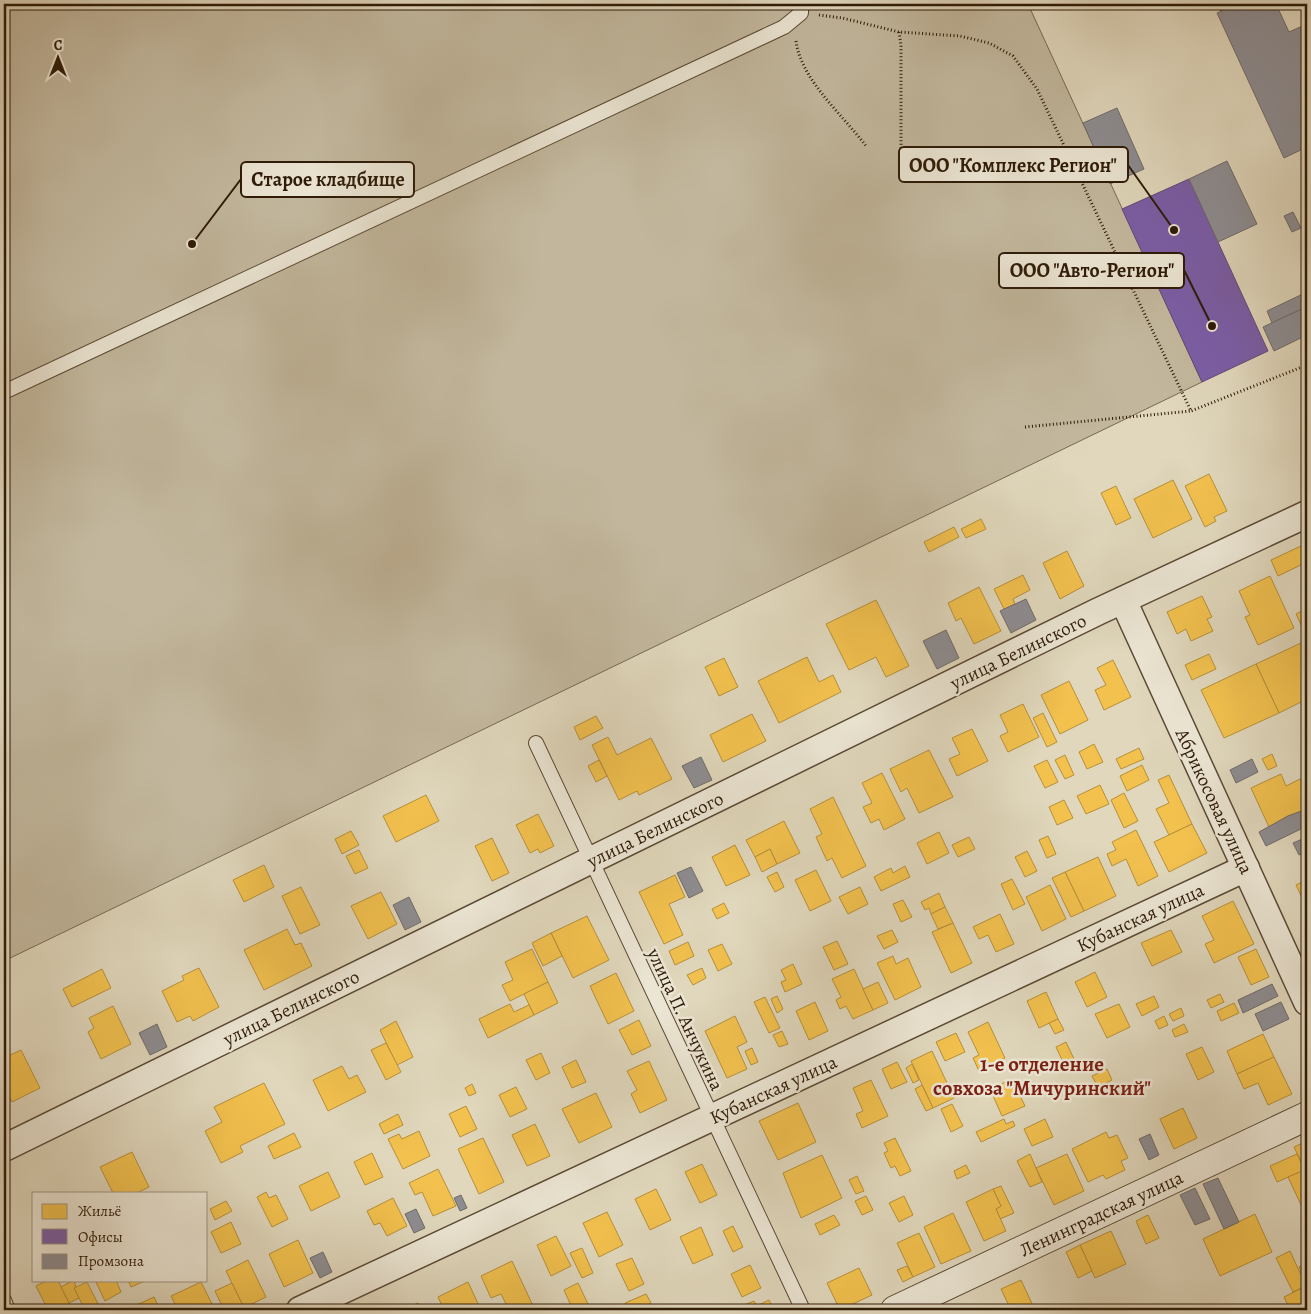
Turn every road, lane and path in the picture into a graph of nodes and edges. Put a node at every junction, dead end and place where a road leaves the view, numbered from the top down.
1 (801, 8) edge
2 (898, 32) junction
3 (866, 146) dead end
4 (901, 180) dead end
5 (1307, 365) edge
6 (4, 392) edge
7 (1192, 411) junction
8 (1025, 427) dead end
9 (1307, 514) edge
10 (1123, 600) junction
11 (536, 743) dead end
12 (591, 860) junction
13 (1246, 868) junction
14 (1307, 1002) edge
15 (1307, 1116) edge
16 (712, 1118) junction
17 (4, 1148) edge
18 (4, 1300) edge
19 (8, 1310) edge
20 (300, 1310) edge
21 (803, 1310) edge
22 (896, 1310) edge

1 - 2 path
1 - 3 path
1 - 6 lane
2 - 4 path
2 - 7 path
5 - 7 path
7 - 8 path
9 - 10 street, улица Белинского
10 - 12 street, улица Белинского
10 - 13 street, Абрикосовая улица
11 - 12 lane, улица П. Анчукина
12 - 16 lane, улица П. Анчукина
12 - 17 street, улица Белинского
13 - 14 street, Абрикосовая улица
13 - 16 street, Кубанская улица
15 - 22 street, Ленинградская улица
16 - 20 street, Кубанская улица
16 - 21 lane, улица П. Анчукина
18 - 19 lane

